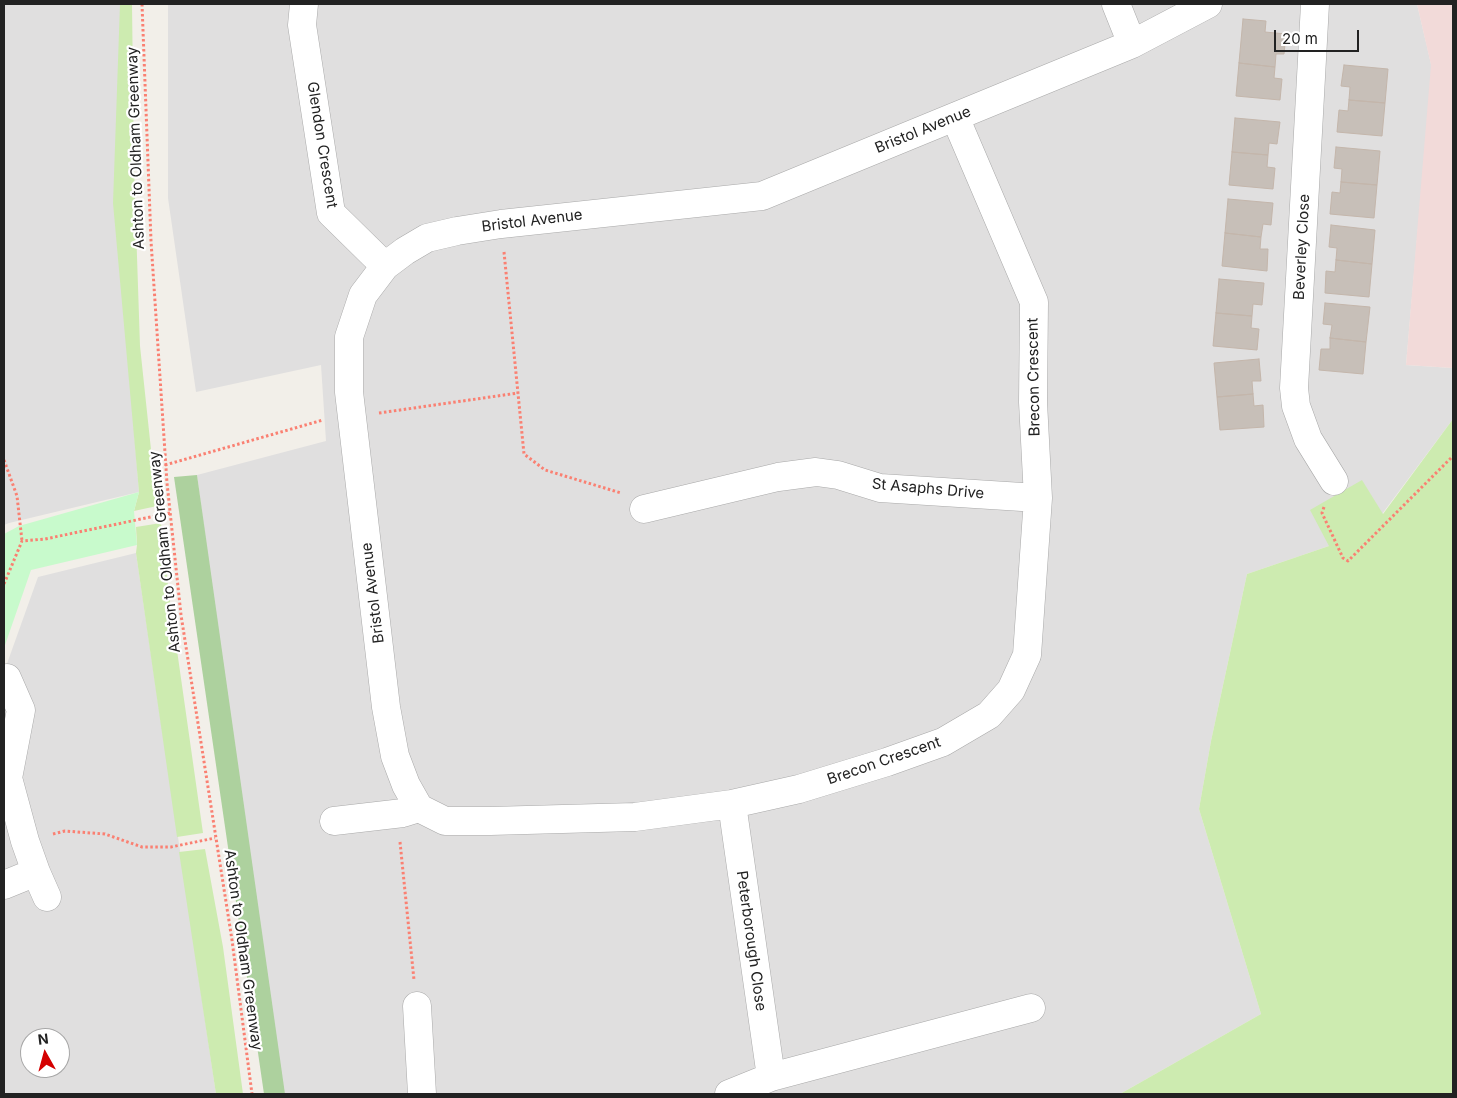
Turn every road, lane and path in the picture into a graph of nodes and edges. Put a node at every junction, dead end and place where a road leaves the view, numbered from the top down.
1 (142, 4) edge
2 (304, 4) edge
3 (1116, 4) edge
4 (1208, 4) edge
5 (1315, 4) edge
6 (1132, 44) junction
7 (955, 117) junction
8 (501, 224) junction
9 (385, 266) junction
10 (518, 393) junction
11 (352, 416) junction
12 (1453, 456) edge
13 (4, 460) edge
14 (165, 465) junction
15 (1334, 481) joint
16 (1038, 498) junction
17 (644, 509) joint
18 (170, 513) junction
19 (22, 541) junction
20 (4, 584) edge
21 (6, 678) dead end
22 (732, 804) junction
23 (408, 811) junction
24 (334, 821) dead end
25 (215, 838) junction
26 (25, 841) junction
27 (36, 872) junction
28 (4, 885) edge
29 (46, 897) dead end
30 (417, 1006) joint
31 (1031, 1008) dead end
32 (771, 1077) junction
33 (252, 1094) edge
34 (422, 1094) edge
35 (730, 1094) edge

1 - 14 path, Ashton to Oldham Greenway
2 - 9 street, Glendon Crescent
3 - 6 street
4 - 6 street, Bristol Avenue
5 - 15 street, Beverley Close
6 - 7 street, Bristol Avenue
7 - 8 street, Bristol Avenue
7 - 16 street, Brecon Crescent
8 - 9 street, Bristol Avenue
8 - 10 path
9 - 11 street, Bristol Avenue
10 - 11 path
10 - 17 path
11 - 14 path
11 - 23 street, Bristol Avenue
12 - 15 path
13 - 19 path
14 - 18 path, Ashton to Oldham Greenway
16 - 17 street, St Asaphs Drive
16 - 22 street, Brecon Crescent
18 - 19 path
18 - 25 path, Ashton to Oldham Greenway
19 - 20 path
21 - 26 street
22 - 23 street, Brecon Crescent
22 - 32 street, Peterborough Close
23 - 24 street
23 - 30 path
25 - 26 path
25 - 33 path, Ashton to Oldham Greenway
26 - 27 street
27 - 28 street
27 - 29 street
30 - 34 street
31 - 32 street
32 - 35 street

